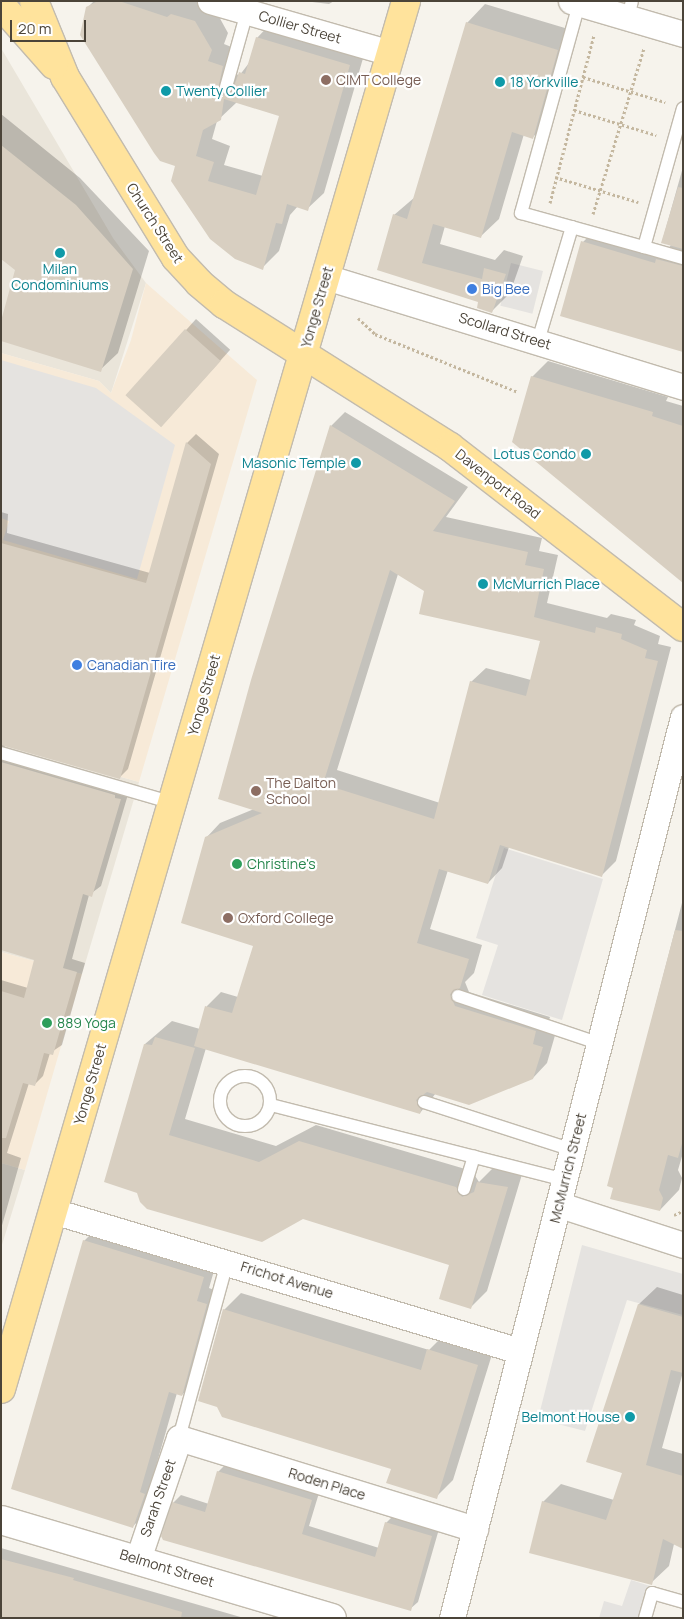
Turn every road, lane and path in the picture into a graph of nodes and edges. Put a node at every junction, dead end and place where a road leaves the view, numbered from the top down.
1 (34, 1) edge
2 (210, 1) edge
3 (406, 1) edge
4 (575, 3) edge
5 (1, 5) edge
6 (630, 9) edge
7 (247, 12) junction
8 (596, 30) dead end
9 (683, 34) edge
10 (644, 45) dead end
11 (390, 54) junction
12 (560, 70) junction
13 (65, 77) junction
14 (583, 77) junction
15 (226, 87) dead end
16 (630, 91) junction
17 (551, 104) junction
18 (678, 106) edge
19 (574, 110) junction
20 (620, 124) junction
21 (674, 140) junction
22 (533, 171) junction
23 (557, 178) junction
24 (600, 191) junction
25 (655, 207) junction
26 (545, 220) junction
27 (572, 227) junction
28 (588, 231) junction
29 (644, 247) junction
30 (683, 258) edge
31 (326, 276) junction
32 (358, 318) dead end
33 (538, 340) junction
34 (304, 353) junction
35 (683, 387) edge
36 (518, 392) dead end
37 (683, 628) edge
38 (683, 717) edge
39 (1, 753) edge
40 (173, 803) junction
41 (458, 996) dead end
42 (598, 1043) junction
43 (424, 1102) dead end
44 (272, 1105) junction
45 (573, 1150) junction
46 (474, 1157) junction
47 (566, 1180) junction
48 (464, 1189) dead end
49 (560, 1206) junction
50 (53, 1211) junction
51 (683, 1244) edge
52 (227, 1262) junction
53 (520, 1351) junction
54 (1, 1389) edge
55 (179, 1438) junction
56 (1, 1520) edge
57 (475, 1529) junction
58 (138, 1558) junction
59 (683, 1602) edge
60 (332, 1618) edge
61 (452, 1618) edge
62 (645, 1618) edge

1 - 13 main road, Church Street
2 - 7 street, Collier Street
3 - 11 main road, Yonge Street
4 - 6 street
4 - 12 lane
5 - 13 main road, Church Street
6 - 9 street
7 - 11 street, Collier Street
7 - 15 lane
8 - 14 path
10 - 16 path
11 - 31 main road, Yonge Street
12 - 14 path
12 - 17 lane
13 - 34 main road, Church Street
14 - 16 path
14 - 19 path
16 - 18 path
16 - 20 path
17 - 19 path
17 - 22 lane
18 - 21 lane
19 - 20 path
19 - 23 path
20 - 21 path
20 - 24 path
21 - 25 lane
22 - 23 path
22 - 26 lane
23 - 24 path
23 - 26 path
24 - 25 path
24 - 28 path
25 - 29 lane
26 - 27 lane
27 - 28 lane
27 - 33 lane
28 - 29 lane
29 - 30 lane
31 - 33 street, Scollard Street
31 - 34 main road, Yonge Street
32 - 36 path
33 - 35 street, Scollard Street
34 - 37 main road, Davenport Road
34 - 40 main road, Yonge Street
38 - 42 street, McMurrich Street
39 - 40 lane
40 - 50 main road, Yonge Street
41 - 42 lane
42 - 45 street, McMurrich Street
43 - 45 lane
44 - 44 lane
44 - 46 lane
45 - 47 street, McMurrich Street
46 - 47 lane
46 - 48 lane
47 - 49 street, McMurrich Street
49 - 51 street
49 - 53 street, McMurrich Street
50 - 52 street, Frichot Avenue
50 - 54 main road, Yonge Street
52 - 53 street, Frichot Avenue
52 - 55 lane
53 - 57 street, McMurrich Street
55 - 57 street, Roden Place
55 - 58 street, Sarah Street
56 - 58 street, Belmont Street
57 - 61 street, McMurrich Street
58 - 60 street, Belmont Street
59 - 62 lane

